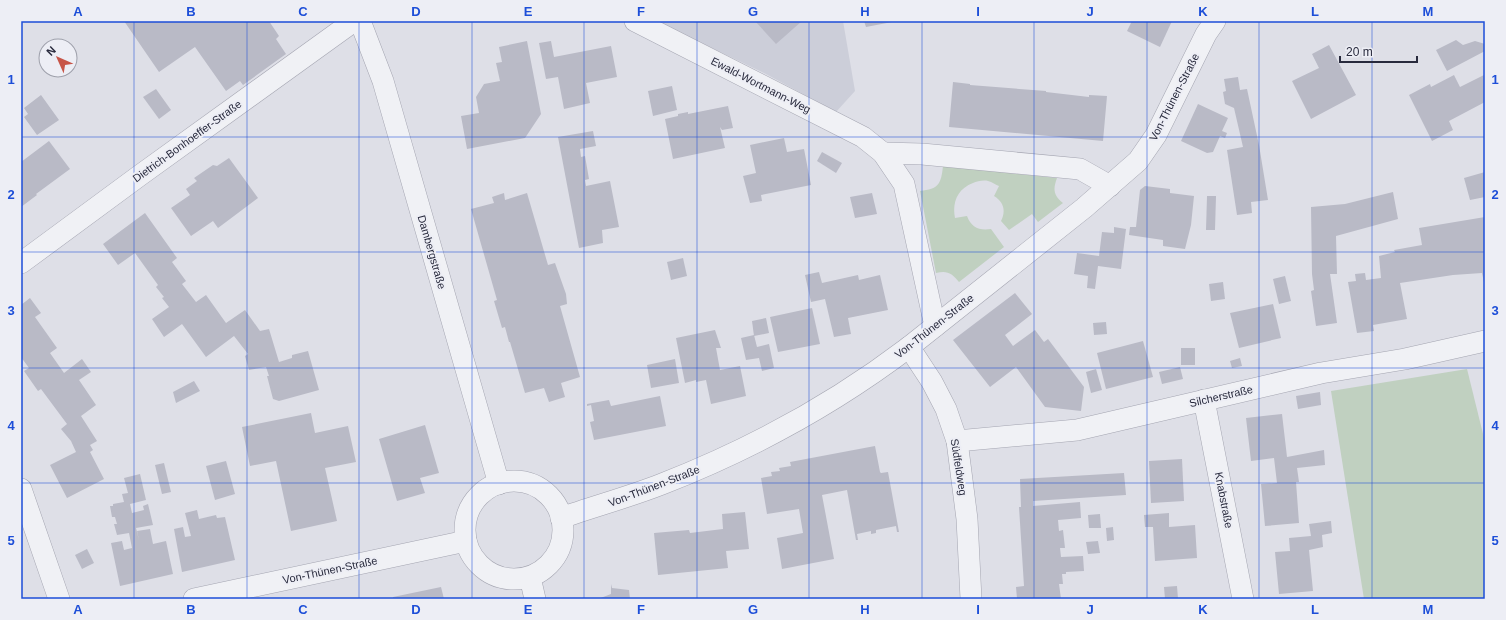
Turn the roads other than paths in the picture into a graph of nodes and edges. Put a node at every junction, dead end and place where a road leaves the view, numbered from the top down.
1 (354, 21) edge
2 (360, 21) edge
3 (635, 21) edge
4 (1215, 21) edge
5 (883, 153) junction
6 (1110, 186) junction
7 (21, 263) edge
8 (935, 326) junction
9 (1485, 342) edge
10 (908, 347) junction
11 (1204, 400) junction
12 (957, 441) junction
13 (500, 484) junction
14 (21, 489) edge
15 (562, 518) junction
16 (466, 541) junction
17 (530, 577) junction
18 (59, 599) edge
19 (194, 599) edge
20 (535, 599) edge
21 (971, 599) edge
22 (1243, 599) edge

1 - 7 street, Dietrich-Bonhoeffer-Straße
2 - 13 street, Dambergstraße
3 - 5 street, Ewald-Wortmann-Weg
4 - 6 street, Von-Thünen-Straße
5 - 6 street
5 - 8 street, Ewald-Wortmann-Weg
6 - 8 street, Von-Thünen-Straße
8 - 10 street, Von-Thünen-Straße
9 - 11 street, Silcherstraße
10 - 12 street, Südfeldweg
10 - 15 street, Von-Thünen-Straße
11 - 12 street, Silcherstraße
11 - 22 street, Knabstraße
12 - 21 street, Südfeldweg
13 - 15 street
13 - 16 street
14 - 18 street
15 - 17 street
16 - 17 street
16 - 19 street, Von-Thünen-Straße
17 - 20 street

